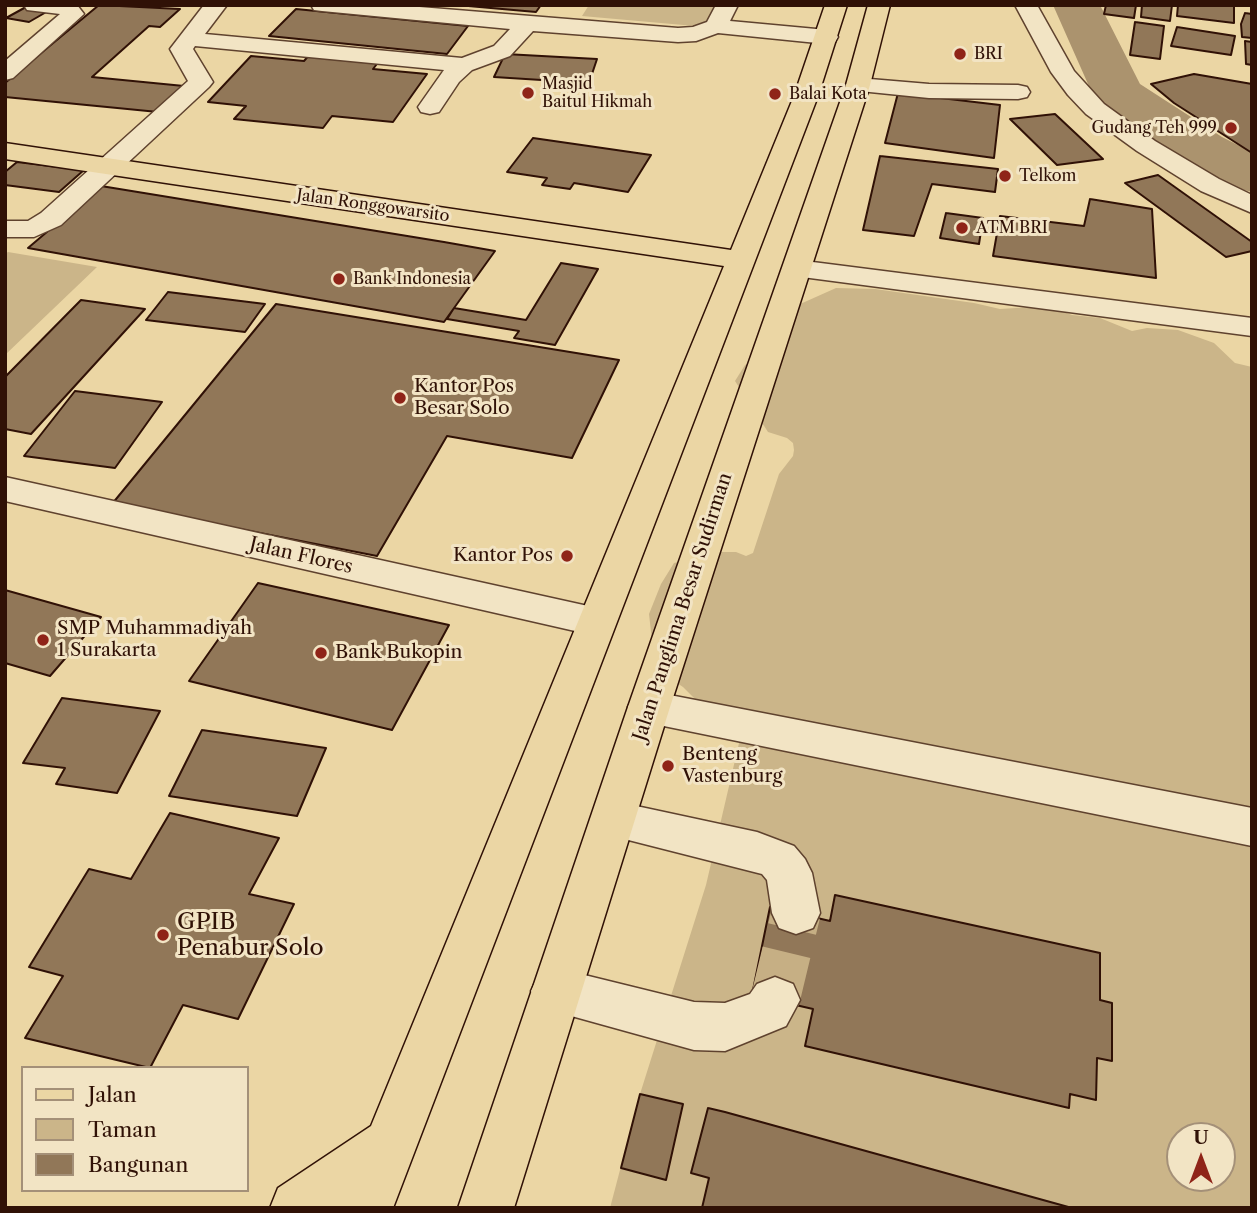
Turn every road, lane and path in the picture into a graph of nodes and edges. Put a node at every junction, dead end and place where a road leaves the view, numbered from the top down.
1 (35, 5) edge
2 (216, 5) edge
3 (322, 5) edge
4 (577, 5) edge
5 (727, 5) edge
6 (879, 5) edge
7 (1026, 5) edge
8 (832, 21) edge
9 (527, 24) junction
10 (716, 26) junction
11 (565, 27) junction
12 (190, 39) junction
13 (464, 65) junction
14 (5, 73) edge
15 (858, 85) junction
16 (1018, 92) dead end
17 (430, 107) dead end
18 (5, 151) edge
19 (104, 167) junction
20 (1252, 205) edge
21 (5, 229) edge
22 (741, 260) junction
23 (797, 269) junction
24 (1252, 327) edge
25 (5, 489) edge
26 (597, 622) junction
27 (649, 707) junction
28 (613, 819) junction
29 (1252, 827) edge
30 (796, 913) tunnel mouth
31 (556, 991) junction
32 (775, 1000) tunnel mouth
33 (390, 1145) junction
34 (298, 1208) edge
35 (365, 1208) edge
36 (486, 1208) edge

1 - 14 street
2 - 12 street
3 - 9 street
4 - 11 street
5 - 10 street
6 - 15 main road, Jalan Panglima Besar Sudirman
7 - 20 street
8 - 10 street
8 - 22 main road
9 - 11 street
9 - 13 street
10 - 11 street
12 - 13 street
12 - 19 street
13 - 17 street
15 - 16 street
15 - 23 main road, Jalan Panglima Besar Sudirman
18 - 19 main road, Jalan Ronggowarsito
19 - 21 street
19 - 22 main road, Jalan Ronggowarsito
22 - 26 main road
23 - 24 street
23 - 27 main road, Jalan Panglima Besar Sudirman
25 - 26 street, Jalan Flores
26 - 33 main road
27 - 28 main road, Jalan Panglima Besar Sudirman
27 - 29 street
28 - 30 street
28 - 31 main road, Jalan Panglima Besar Sudirman
31 - 32 street
31 - 36 main road, Jalan Panglima Besar Sudirman
33 - 34 main road
33 - 35 main road

